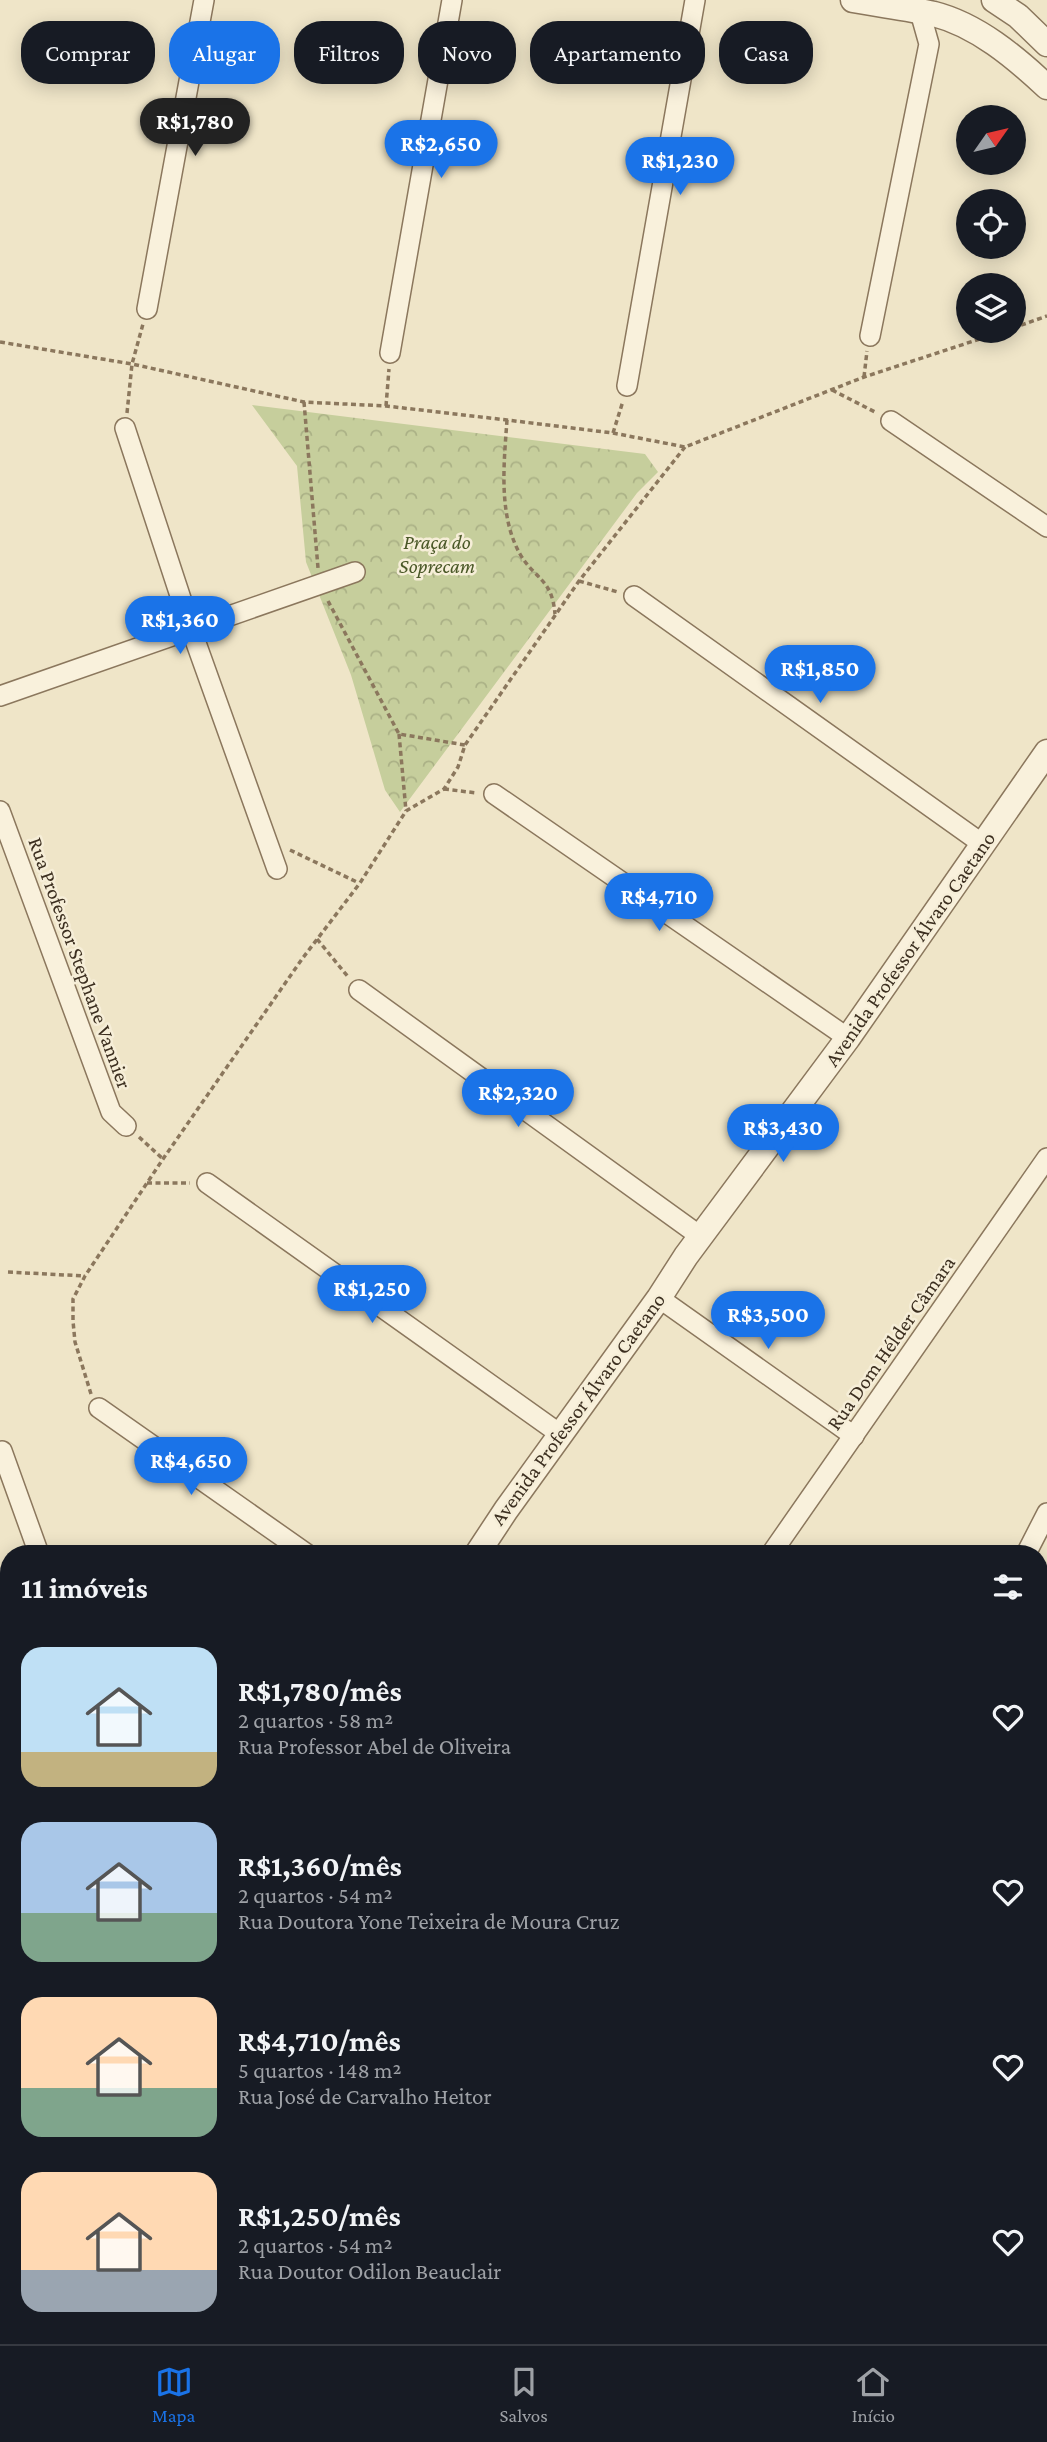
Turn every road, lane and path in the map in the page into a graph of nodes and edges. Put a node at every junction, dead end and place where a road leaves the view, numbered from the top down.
1 (204, 0) edge
2 (452, 0) edge
3 (694, 0) edge
4 (853, 0) edge
5 (994, 0) edge
6 (919, 12) junction
7 (948, 19) junction
8 (929, 44) junction
9 (1047, 44) edge
10 (1047, 87) edge
11 (146, 309) joint
12 (1047, 316) edge
13 (1026, 323) edge
14 (870, 336) joint
15 (0, 342) edge
16 (967, 343) edge
17 (390, 354) joint
18 (132, 365) junction
19 (864, 377) junction
20 (627, 386) joint
21 (832, 390) junction
22 (304, 402) junction
23 (386, 406) junction
24 (507, 420) junction
25 (891, 421) joint
26 (125, 428) joint
27 (613, 433) junction
28 (685, 447) junction
29 (1047, 527) edge
30 (355, 572) dead end
31 (579, 581) junction
32 (320, 584) junction
33 (634, 596) joint
34 (555, 616) junction
35 (191, 629) junction
36 (0, 696) edge
37 (398, 734) junction
38 (465, 745) junction
39 (1047, 753) edge
40 (444, 789) junction
41 (494, 794) joint
42 (0, 811) edge
43 (406, 811) junction
44 (266, 838) junction
45 (984, 845) junction
46 (277, 869) dead end
47 (360, 883) junction
48 (317, 939) junction
49 (359, 990) joint
50 (848, 1038) junction
51 (127, 1126) joint
52 (1047, 1158) edge
53 (163, 1159) junction
54 (147, 1183) junction
55 (207, 1183) joint
56 (701, 1236) junction
57 (8, 1272) dead end
58 (85, 1276) junction
59 (659, 1298) junction
60 (99, 1408) joint
61 (560, 1434) junction
62 (854, 1436) junction
63 (2, 1451) dead end
64 (1046, 1515) edge
65 (35, 1545) edge
66 (294, 1545) edge
67 (483, 1545) edge
68 (777, 1545) edge
69 (1031, 1545) edge

1 - 11 street
2 - 17 street
3 - 20 street
4 - 6 street
5 - 9 street
6 - 7 street
6 - 8 street
7 - 8 street
7 - 10 street
8 - 14 street
11 - 18 path
12 - 13 path
14 - 19 path
15 - 18 path
16 - 19 path
17 - 23 path
18 - 22 path
18 - 26 path
19 - 21 path
20 - 27 path
21 - 25 path
21 - 28 path
22 - 23 path
22 - 32 path
23 - 24 path
24 - 27 path
24 - 34 path
25 - 29 street
26 - 35 street
27 - 28 path
28 - 31 path
30 - 32 street
31 - 33 path
31 - 34 path
32 - 35 street
32 - 37 path
33 - 45 street
34 - 38 path
35 - 36 street
35 - 44 street
37 - 38 path
37 - 43 path
38 - 40 path
39 - 45 street, Avenida Professor Álvaro Caetano
40 - 41 path
40 - 43 path
41 - 50 street
42 - 51 street, Rua Professor Stephane Vannier
43 - 47 path
44 - 46 street
44 - 47 path
45 - 50 street, Avenida Professor Álvaro Caetano
47 - 48 path
48 - 49 path
48 - 53 path
49 - 56 street
50 - 56 street, Avenida Professor Álvaro Caetano
51 - 53 path
52 - 62 street, Rua Dom Hélder Câmara
53 - 54 path
54 - 55 path
54 - 58 path
55 - 61 street
56 - 59 street, Avenida Professor Álvaro Caetano
57 - 58 path
58 - 60 path
59 - 61 street, Avenida Professor Álvaro Caetano
59 - 62 street
60 - 66 street
61 - 67 street, Avenida Professor Álvaro Caetano
62 - 68 street, Rua Dom Hélder Câmara
63 - 65 street
64 - 69 street

